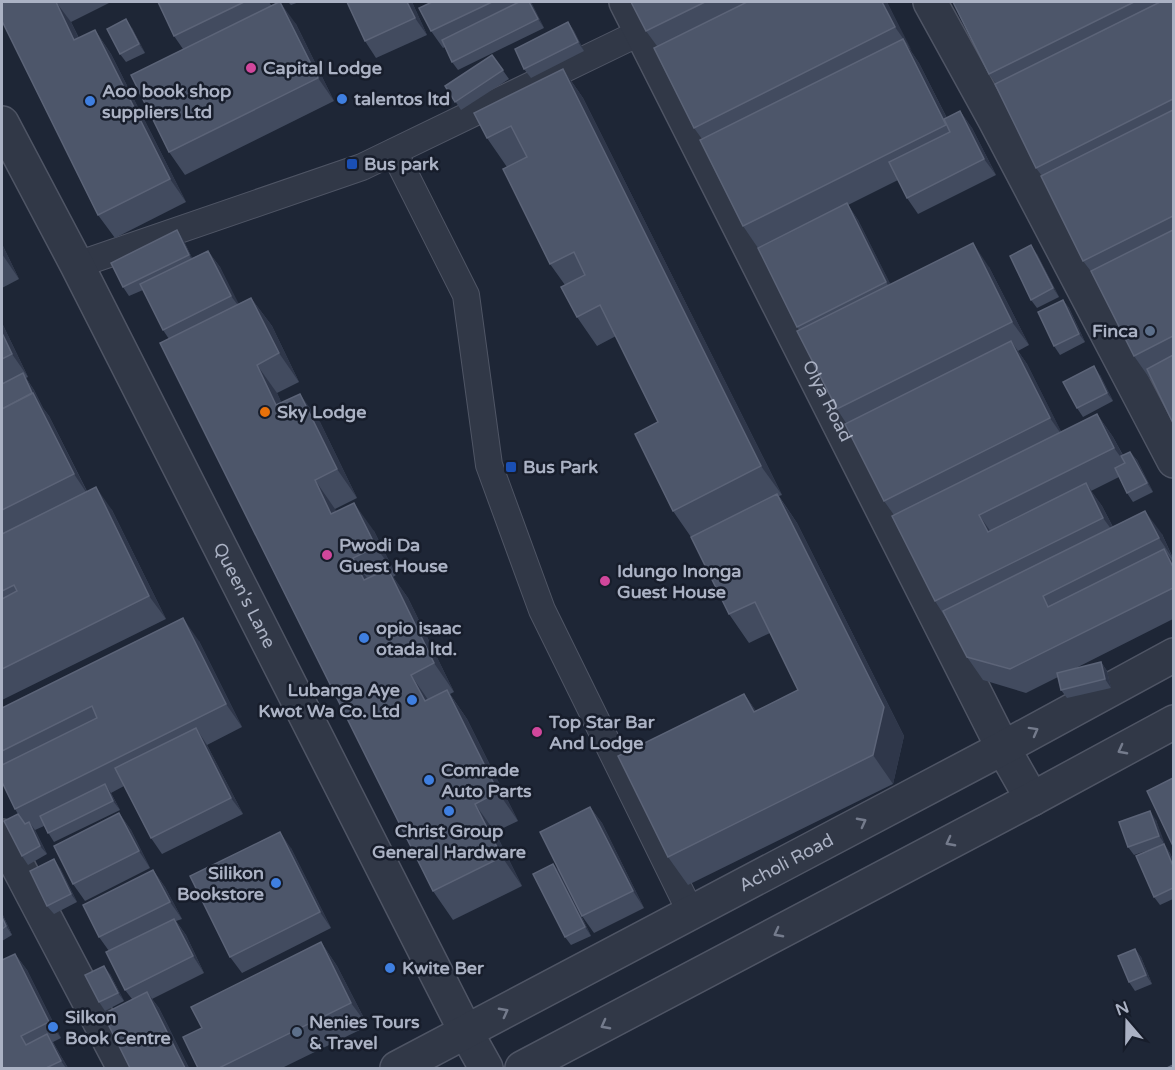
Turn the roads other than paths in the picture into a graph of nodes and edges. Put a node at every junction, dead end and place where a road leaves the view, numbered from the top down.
1 (626, 2) edge
2 (930, 2) edge
3 (641, 32) junction
4 (2, 123) edge
5 (394, 152) junction
6 (77, 265) junction
7 (1173, 461) edge
8 (1173, 655) edge
9 (1173, 722) edge
10 (1003, 748) junction
11 (1032, 799) junction
12 (2, 836) edge
13 (691, 913) junction
14 (466, 1032) junction
15 (124, 1068) edge
16 (397, 1068) edge
17 (486, 1068) edge
18 (522, 1068) edge

1 - 3 street, Olya Road
2 - 7 street
3 - 5 lane
3 - 10 street, Olya Road
4 - 6 street, Queen's Lane
5 - 6 lane
5 - 13 lane
6 - 14 street, Queen's Lane
10 -> 8 street, Acholi Road
9 -> 11 street
10 - 11 street, Olya Road
13 -> 10 street, Acholi Road
11 -> 18 street
12 - 15 street
14 -> 13 street, Acholi Road
14 - 16 street, Acholi Road
14 - 17 street, Queen's Lane

